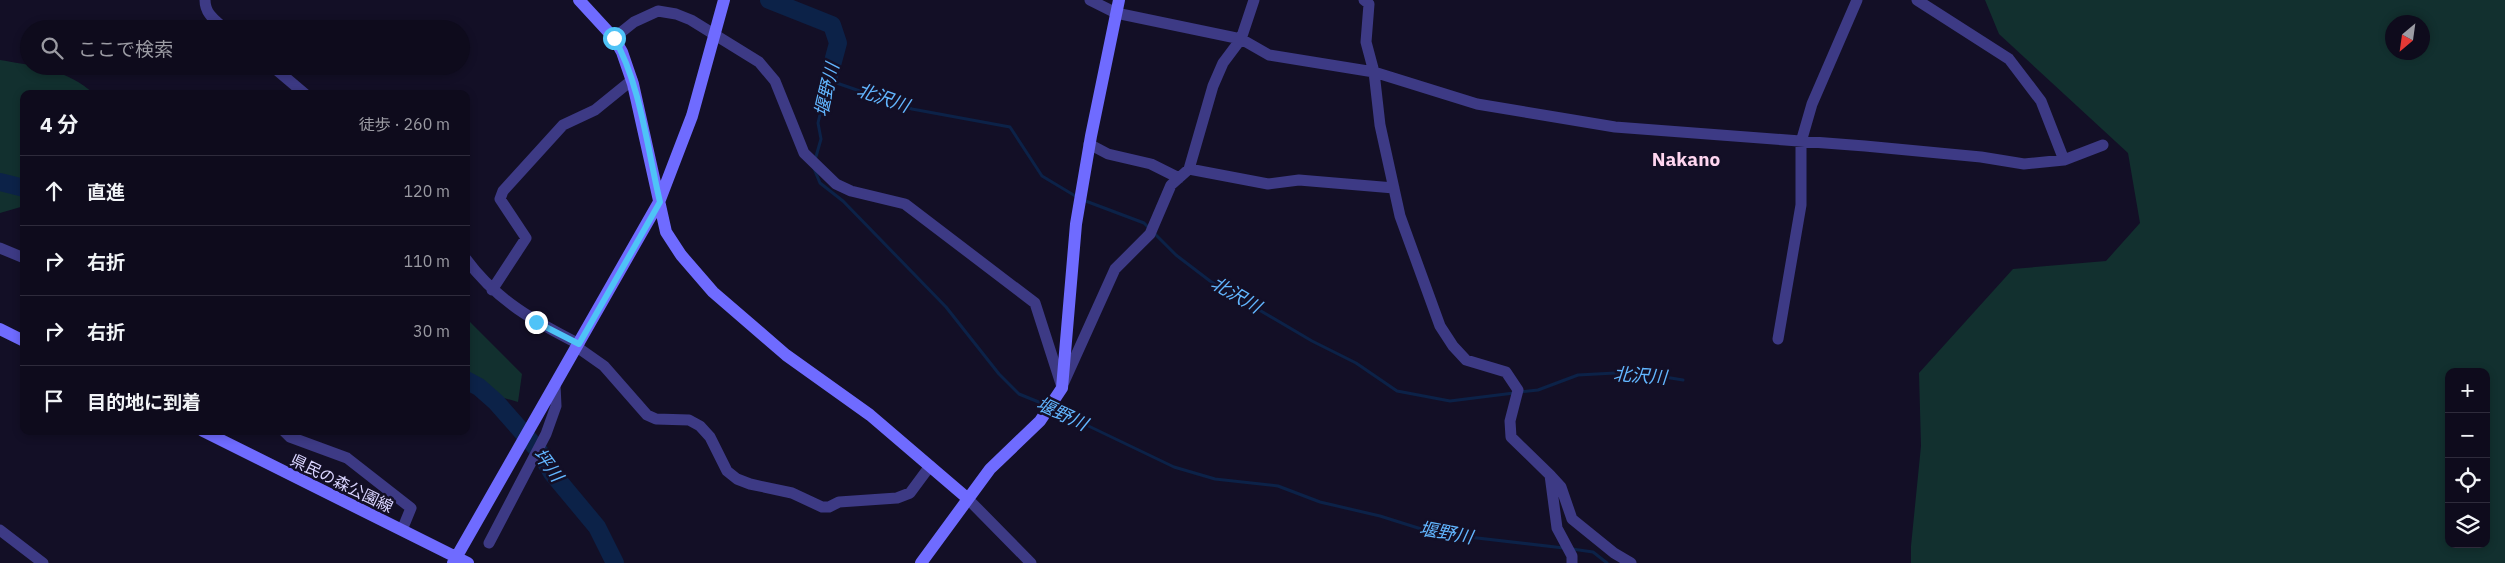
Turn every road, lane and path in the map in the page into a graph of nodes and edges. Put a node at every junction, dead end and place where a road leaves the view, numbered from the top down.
1 (205, 0) edge
2 (579, 0) edge
3 (724, 0) edge
4 (1090, 0) edge
5 (1254, 0) edge
6 (1364, 0) edge
7 (1857, 0) edge
8 (1917, 0) edge
9 (1117, 6) edge
10 (214, 20) edge
11 (713, 35) junction
12 (614, 38) junction
13 (1241, 39) junction
14 (1374, 72) junction
15 (283, 75) edge
16 (632, 80) junction
17 (300, 90) edge
18 (1801, 142) junction
19 (1089, 144) junction
20 (2103, 145) dead end
21 (2064, 160) junction
22 (1189, 169) junction
23 (1179, 178) junction
24 (1394, 188) junction
25 (660, 202) junction
26 (0, 248) edge
27 (20, 256) edge
28 (470, 265) edge
29 (492, 290) junction
30 (0, 329) edge
31 (20, 339) edge
32 (1778, 339) dead end
33 (578, 346) junction
34 (555, 385) junction
35 (1062, 388) junction
36 (211, 435) edge
37 (288, 435) edge
38 (930, 466) junction
39 (1550, 475) junction
40 (967, 498) junction
41 (0, 530) edge
42 (402, 530) junction
43 (489, 542) dead end
44 (1572, 559) edge
45 (459, 561) edge
46 (43, 563) edge
47 (921, 563) edge
48 (1031, 563) edge
49 (1631, 563) edge

1 - 10 street
2 - 12 street
3 - 11 street
4 - 9 street
5 - 13 street
6 - 14 street
7 - 18 street
8 - 21 street
9 - 13 street
9 - 19 street
11 - 12 street
11 - 25 street
11 - 35 street
12 - 16 street
13 - 14 street
13 - 22 street
14 - 18 street
14 - 24 street
15 - 17 street
16 - 25 street
16 - 29 street
18 - 21 street
18 - 32 street
19 - 23 street
19 - 35 street
20 - 21 street
22 - 23 street
22 - 24 street
23 - 35 street
24 - 39 street
25 - 33 street
25 - 38 street
26 - 27 street
28 - 29 street
29 - 33 street
30 - 31 street
33 - 34 street
33 - 38 street
34 - 43 street
34 - 45 street
35 - 40 street
36 - 42 street, 県民の森公園線
37 - 42 street
38 - 40 street
39 - 44 street
39 - 49 street
40 - 47 street
40 - 48 street
41 - 46 street
42 - 45 street, 県民の森公園線

